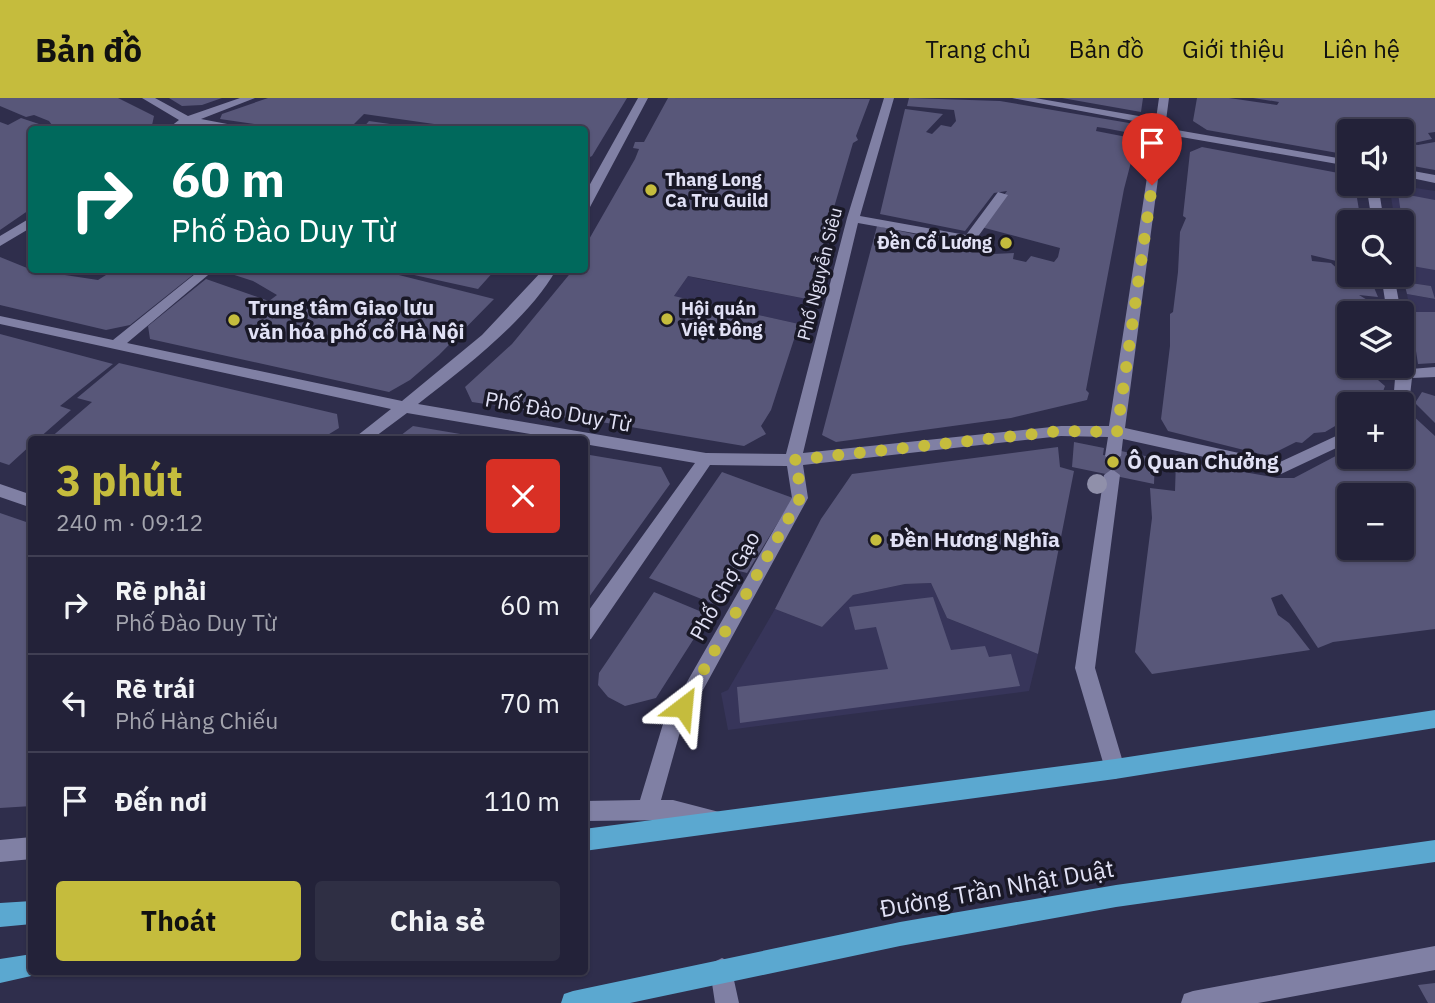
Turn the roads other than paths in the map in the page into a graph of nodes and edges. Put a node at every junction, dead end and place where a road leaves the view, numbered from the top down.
1 (147, 98) edge
2 (250, 98) edge
3 (643, 98) edge
4 (889, 98) edge
5 (1017, 98) edge
6 (1164, 98) edge
7 (187, 120) junction
8 (177, 126) edge
9 (227, 126) edge
10 (1160, 127) junction
11 (1337, 161) edge
12 (588, 174) edge
13 (1414, 175) edge
14 (601, 176) junction
15 (1435, 178) edge
16 (1002, 195) dead end
17 (588, 200) edge
18 (853, 218) junction
19 (28, 224) edge
20 (0, 242) edge
21 (204, 273) edge
22 (547, 273) edge
23 (0, 320) edge
24 (115, 345) junction
25 (1435, 372) edge
26 (1414, 373) edge
27 (405, 407) junction
28 (1117, 432) junction
29 (365, 436) edge
30 (573, 436) edge
31 (588, 439) edge
32 (1337, 442) edge
33 (706, 459) junction
34 (793, 460) junction
35 (0, 490) edge
36 (28, 500) edge
37 (588, 628) edge
38 (1435, 719) edge
39 (1115, 769) junction
40 (648, 810) junction
41 (588, 811) edge
42 (719, 821) junction
43 (588, 839) edge
44 (28, 848) edge
45 (0, 851) edge
46 (1435, 851) edge
47 (28, 912) edge
48 (0, 915) edge
49 (1435, 958) edge
50 (28, 966) edge
51 (722, 970) junction
52 (0, 971) edge
53 (1242, 998) edge
54 (573, 1003) edge
55 (727, 1003) edge
56 (1193, 1003) edge

1 - 7 street
2 - 7 street
3 - 14 street
4 - 18 street, Phố Nguyễn Siêu
5 - 10 street
6 - 10 street
7 - 8 street
7 - 9 street
10 - 11 street
10 - 28 street
12 - 14 street
13 - 15 street
14 - 17 street
16 - 18 street
18 - 34 street, Phố Nguyễn Siêu
19 - 20 street
21 - 24 street
22 - 27 street
23 - 24 street, Phố Đào Duy Từ
24 - 27 street, Phố Đào Duy Từ
25 - 26 street
27 - 29 street
27 - 30 street, Phố Đào Duy Từ
28 - 32 street, Phố Đào Duy Từ
28 - 34 street, Phố Đào Duy Từ
28 - 39 street
31 - 33 street, Phố Đào Duy Từ
33 - 34 street, Phố Đào Duy Từ
33 - 37 street
34 - 40 street, Phố Chợ Gạo
35 - 36 street
38 - 39 main road
39 - 42 main road
40 - 41 street
40 - 42 street
42 - 43 main road
44 - 45 street
46 - 51 main road, Đường Trần Nhật Duật
47 - 48 main road
49 - 53 street
50 - 52 main road
51 - 54 main road, Đường Trần Nhật Duật
51 - 55 street
53 - 56 street

